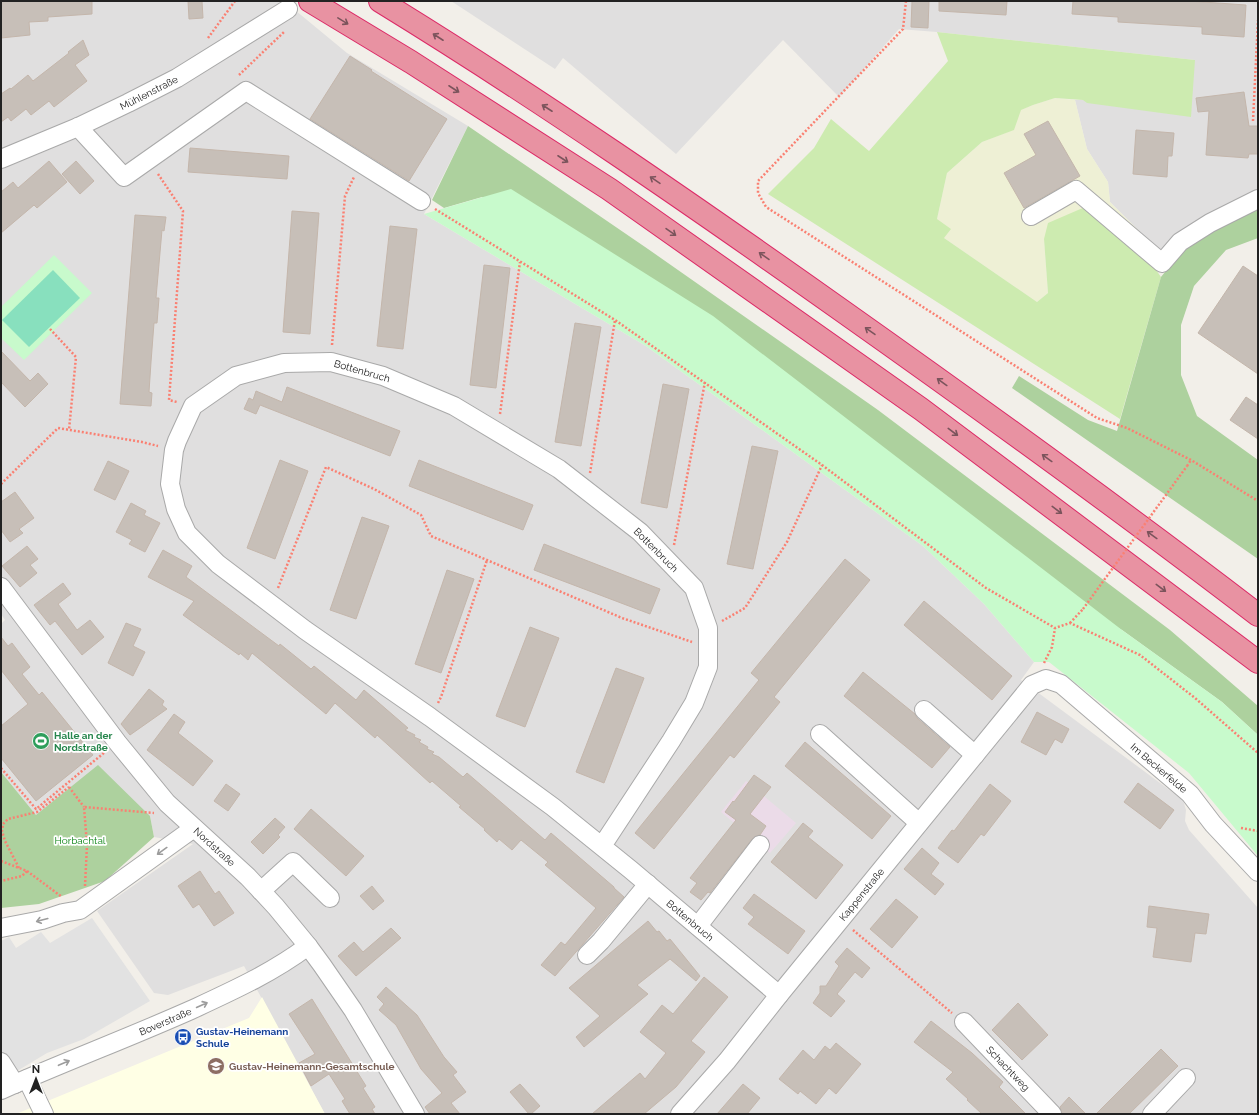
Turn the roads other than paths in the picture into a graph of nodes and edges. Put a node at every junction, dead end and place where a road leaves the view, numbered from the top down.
1 (310, 1) edge
2 (380, 1) edge
3 (286, 10) road end
4 (78, 127) junction
5 (1, 159) edge
6 (1258, 199) edge
7 (422, 201) road end
8 (1031, 216) dead end
9 (1184, 558) junction
10 (1, 587) edge
11 (1258, 596) edge
12 (1258, 615) edge
13 (1219, 632) junction
14 (1258, 662) edge
15 (1258, 670) edge
16 (1046, 679) joint
17 (924, 710) dead end
18 (820, 734) dead end
19 (975, 755) junction
20 (920, 823) junction
21 (194, 828) junction
22 (760, 845) dead end
23 (602, 846) junction
24 (1258, 872) edge
25 (648, 884) junction
26 (261, 891) junction
27 (330, 898) dead end
28 (698, 926) junction
29 (1, 928) edge
30 (308, 946) junction
31 (587, 954) dead end
32 (779, 995) junction
33 (964, 1022) road end
34 (1, 1062) edge
35 (1186, 1078) dead end
36 (15, 1084) edge
37 (44, 1114) edge
38 (415, 1114) edge
39 (680, 1114) edge
40 (1052, 1114) edge
41 (1152, 1114) edge

1 -> 13 highway
9 -> 2 highway
3 - 4 street, Mühlenstraße
4 - 5 street, Mühlenstraße
4 - 7 street
6 - 8 street
9 - 11 highway
9 - 12 highway
10 - 21 street, Nordstraße
13 - 14 highway
13 - 15 highway
16 - 19 street, Kappenstraße
16 - 24 street, Im Beckerfelde
17 - 19 street
18 - 20 street
19 - 20 street, Kappenstraße
20 - 32 street, Kappenstraße
21 - 26 street, Nordstraße
21 -> 29 street
22 - 28 street
23 - 23 street, Bottenbruch
23 - 25 street, Bottenbruch
25 - 28 street, Bottenbruch
25 - 31 street
26 - 27 street
26 - 30 street, Nordstraße
28 - 32 street, Bottenbruch
36 -> 30 street, Boverstraße
30 - 38 street, Nordstraße
32 - 39 street, Kappenstraße
33 - 40 street, Schachtweg
34 - 36 street
35 - 41 street
36 - 37 street

